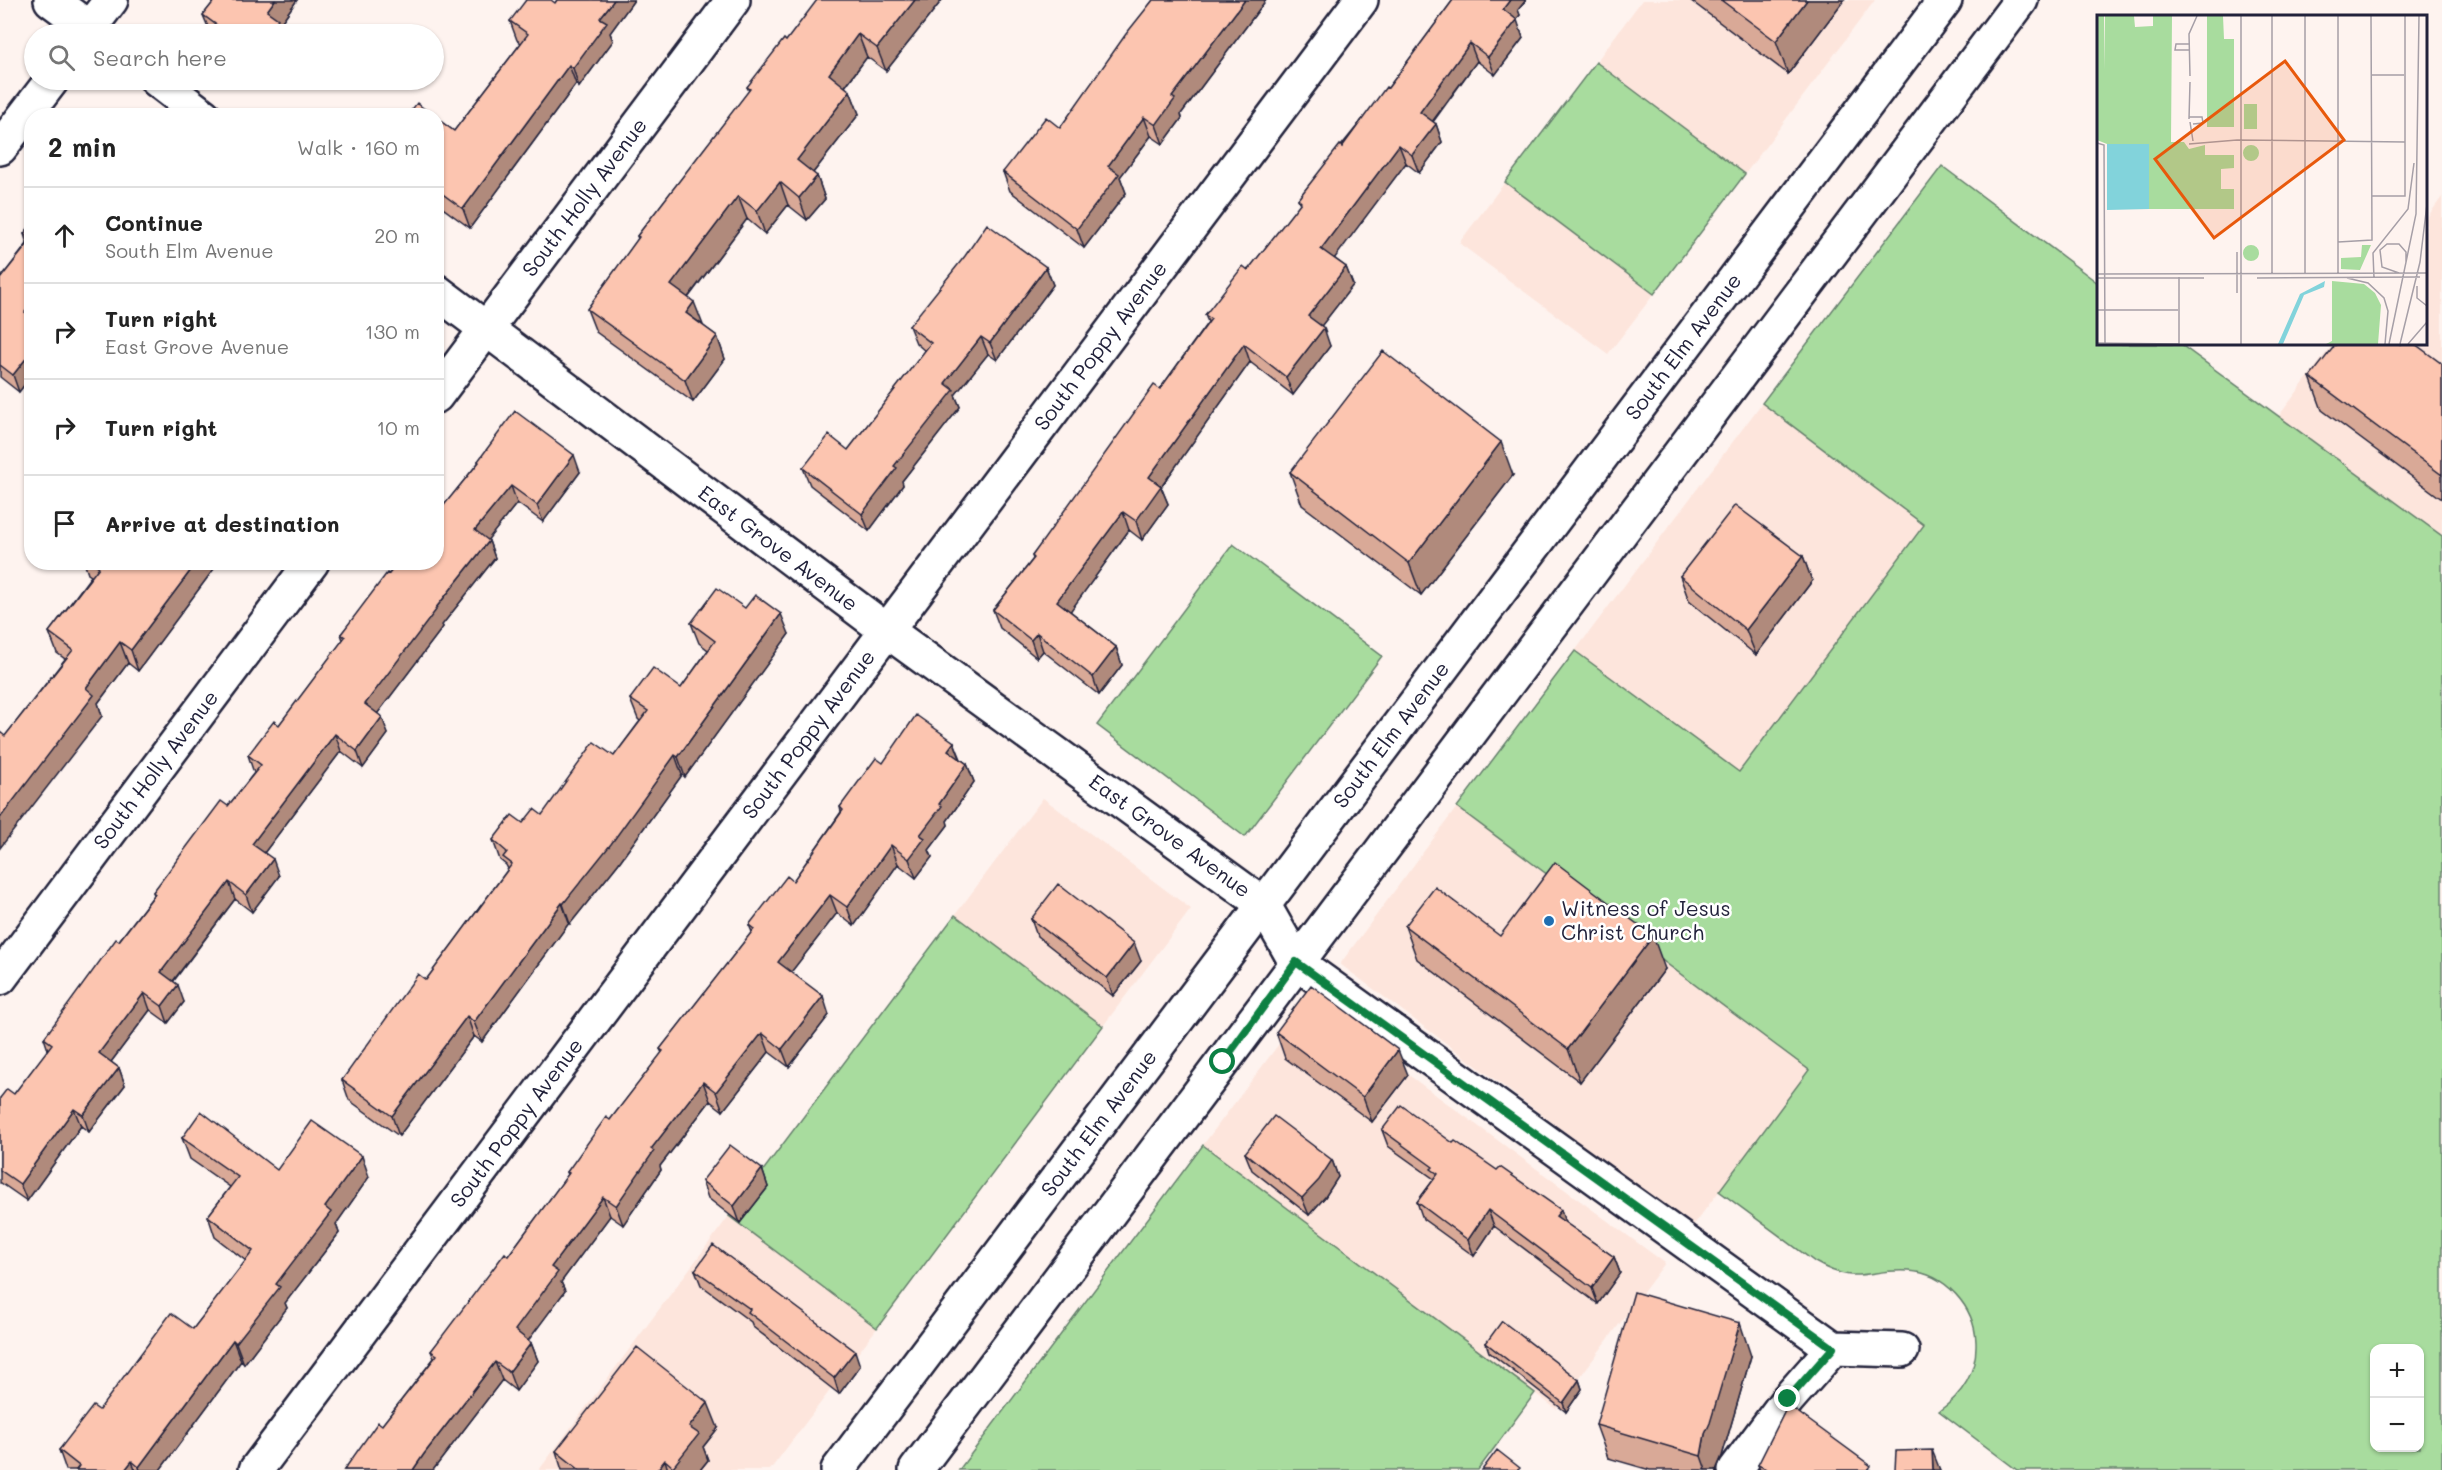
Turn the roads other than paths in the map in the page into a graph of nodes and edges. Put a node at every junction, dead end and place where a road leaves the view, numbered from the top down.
1 (51, 0) edge
2 (111, 0) edge
3 (733, 0) edge
4 (1361, 0) edge
5 (1945, 0) edge
6 (2021, 0) edge
7 (80, 24) edge
8 (96, 24) edge
9 (44, 90) edge
10 (169, 90) edge
11 (31, 108) edge
12 (193, 108) edge
13 (24, 117) edge
14 (0, 148) edge
15 (444, 297) edge
16 (487, 329) junction
17 (444, 385) edge
18 (306, 570) edge
19 (886, 630) junction
20 (1263, 904) junction
21 (1296, 962) junction
22 (0, 978) edge
23 (1833, 1348) junction
24 (1902, 1350) dead end
25 (256, 1470) edge
26 (838, 1470) edge
27 (916, 1470) edge
28 (1735, 1470) edge

1 - 7 street
2 - 8 street
3 - 16 street, South Holly Avenue
4 - 19 street, South Poppy Avenue
5 - 20 street, South Elm Avenue
6 - 21 street
9 - 11 street
10 - 12 street
13 - 14 street
15 - 16 street, East Grove Avenue
16 - 17 street, South Holly Avenue
16 - 19 street, East Grove Avenue
18 - 22 street, South Holly Avenue
19 - 20 street, East Grove Avenue
19 - 25 street, South Poppy Avenue
20 - 21 street, East Grove Avenue
20 - 26 street, South Elm Avenue
21 - 23 street, East Grove Avenue
21 - 27 street
23 - 24 street
23 - 28 street

